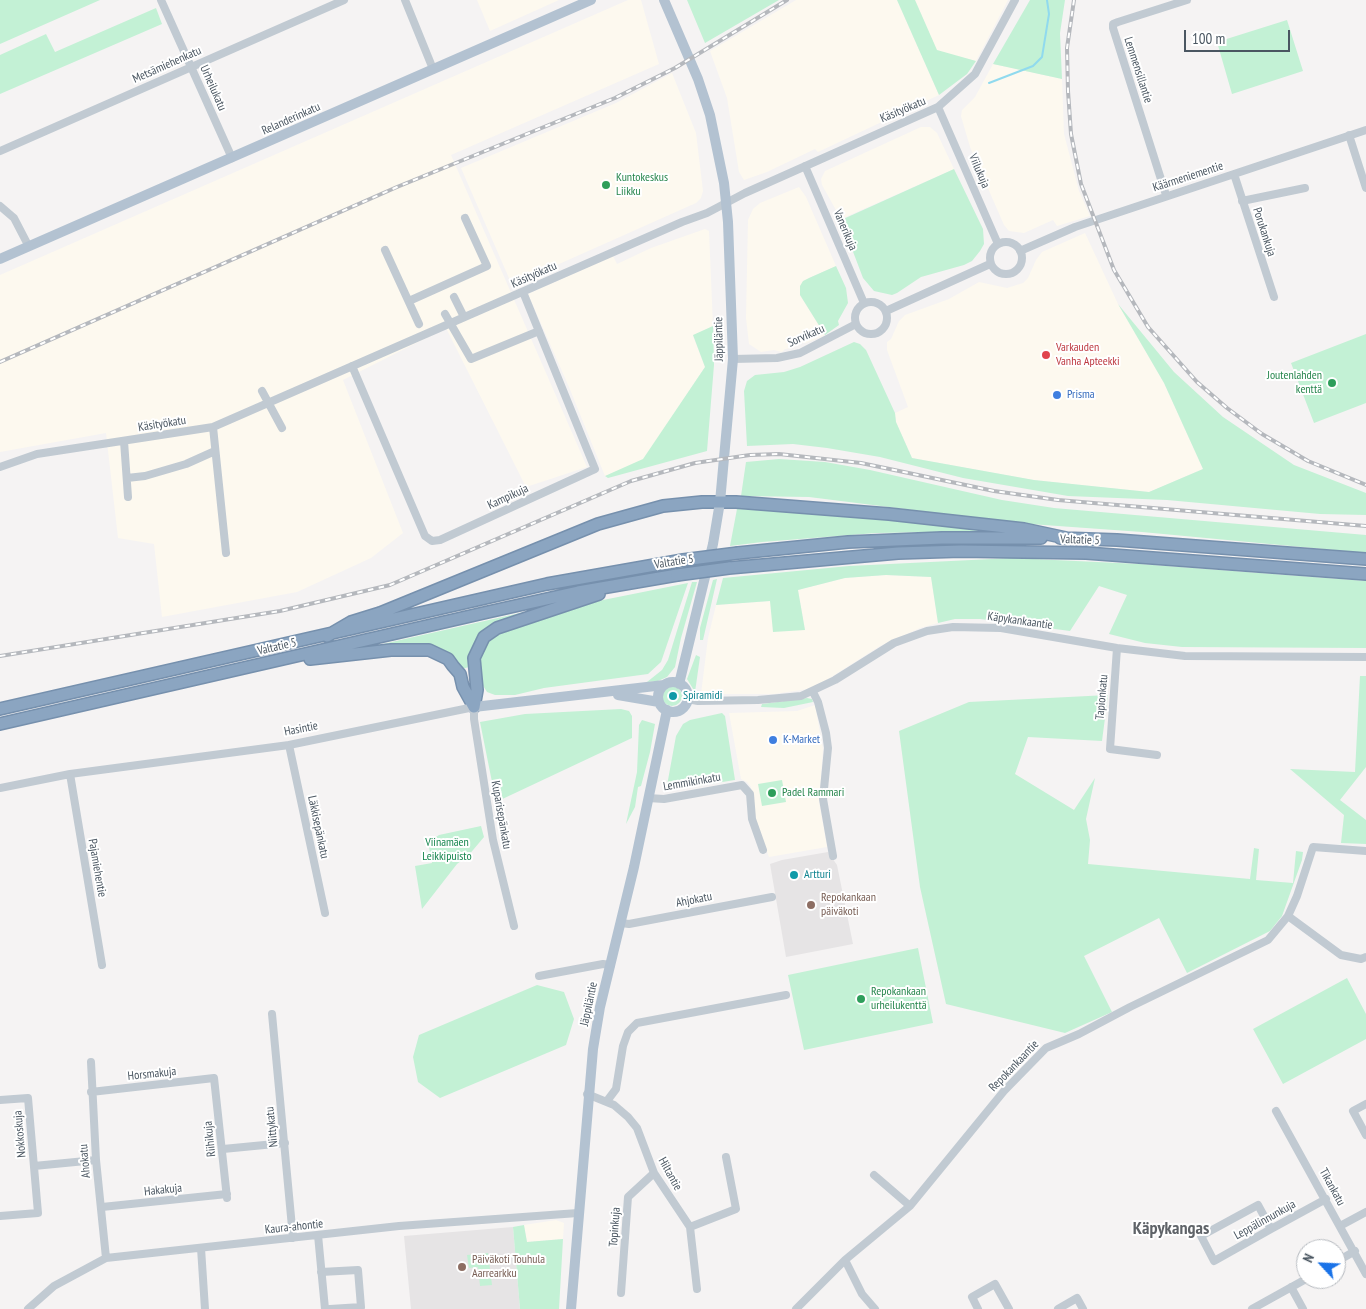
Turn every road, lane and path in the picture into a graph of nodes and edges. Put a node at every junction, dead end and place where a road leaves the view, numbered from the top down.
1 (162, 0) edge
2 (344, 0) edge
3 (405, 0) edge
4 (591, 0) edge
5 (664, 0) edge
6 (1015, 0) edge
7 (1187, 0) edge
8 (192, 67) junction
9 (433, 69) junction
10 (938, 107) junction
11 (1366, 130) edge
12 (1349, 136) junction
13 (0, 151) edge
14 (232, 158) junction
15 (805, 166) junction
16 (1234, 174) junction
17 (1364, 177) edge
18 (1305, 188) dead end
19 (1366, 188) edge
20 (1166, 195) junction
21 (1242, 201) junction
22 (726, 204) junction
23 (0, 206) edge
24 (465, 218) dead end
25 (998, 244) junction
26 (28, 245) junction
27 (385, 250) dead end
28 (1020, 250) junction
29 (0, 259) edge
30 (990, 264) junction
31 (523, 292) junction
32 (454, 297) dead end
33 (1274, 297) dead end
34 (409, 301) junction
35 (864, 303) junction
36 (886, 311) junction
37 (445, 314) dead end
38 (464, 317) junction
39 (451, 323) junction
40 (419, 324) dead end
41 (856, 324) junction
42 (539, 331) junction
43 (733, 359) junction
44 (352, 366) junction
45 (262, 391) dead end
46 (268, 402) junction
47 (212, 427) junction
48 (282, 428) dead end
49 (124, 441) junction
50 (215, 451) junction
51 (0, 467) edge
52 (127, 478) junction
53 (128, 497) dead end
54 (720, 502) junction
55 (1066, 538) junction
56 (226, 552) dead end
57 (1366, 559) edge
58 (1366, 574) edge
59 (625, 584) junction
60 (327, 636) junction
61 (1118, 648) junction
62 (1366, 657) edge
63 (269, 663) junction
64 (679, 684) junction
65 (664, 685) junction
66 (813, 692) junction
67 (606, 693) junction
68 (687, 699) junction
69 (659, 702) junction
70 (474, 706) junction
71 (0, 709) edge
72 (667, 710) junction
73 (0, 724) edge
74 (289, 745) junction
75 (1157, 755) dead end
76 (70, 774) junction
77 (0, 788) edge
78 (648, 798) junction
79 (763, 850) dead end
80 (1366, 851) edge
81 (833, 856) dead end
82 (772, 897) dead end
83 (325, 913) dead end
84 (1288, 916) junction
85 (621, 923) junction
86 (514, 926) dead end
87 (1366, 957) edge
88 (102, 965) dead end
89 (610, 965) junction
90 (539, 976) dead end
91 (786, 996) dead end
92 (272, 1014) dead end
93 (91, 1062) dead end
94 (214, 1078) joint
95 (91, 1092) junction
96 (587, 1094) junction
97 (0, 1100) edge
98 (607, 1102) junction
99 (1366, 1104) edge
100 (1276, 1111) dead end
101 (1366, 1135) edge
102 (285, 1143) junction
103 (223, 1149) junction
104 (726, 1158) dead end
105 (96, 1160) junction
106 (34, 1166) junction
107 (654, 1173) junction
108 (874, 1175) dead end
109 (227, 1196) joint
110 (1326, 1199) junction
111 (910, 1206) junction
112 (102, 1207) junction
113 (1366, 1212) edge
114 (578, 1213) junction
115 (0, 1216) edge
116 (1340, 1226) junction
117 (690, 1227) junction
118 (1271, 1230) junction
119 (318, 1235) junction
120 (294, 1238) junction
121 (201, 1248) junction
122 (1355, 1252) junction
123 (1346, 1257) edge
124 (106, 1258) junction
125 (845, 1260) junction
126 (321, 1272) junction
127 (1366, 1274) edge
128 (1296, 1284) edge
129 (1291, 1287) junction
130 (697, 1289) dead end
131 (621, 1293) dead end
132 (28, 1309) edge
133 (205, 1309) edge
134 (325, 1309) edge
135 (330, 1309) edge
136 (571, 1309) edge
137 (796, 1309) edge
138 (875, 1309) edge
139 (978, 1309) edge
140 (1009, 1309) edge
141 (1058, 1309) edge
142 (1083, 1309) edge
143 (1252, 1309) edge
144 (1303, 1309) edge

1 - 8 street, Urheilukatu
2 - 8 street, Metsämiehenkatu
3 - 9 street
4 - 9 main road, Relanderinkatu
5 - 22 main road, Jäppiläntie
6 - 10 street, Käsityökatu
7 - 20 street, Lemmensillantie
8 - 13 street, Metsämiehenkatu
8 - 14 street, Urheilukatu
9 - 14 main road, Relanderinkatu
10 - 15 street, Käsityökatu
10 - 25 street, Viilukuja
11 - 12 street, Käärmeniementie
12 - 16 street, Käärmeniementie
12 - 17 street
14 - 26 main road, Relanderinkatu
15 - 22 street, Käsityökatu
15 - 35 street, Vanerikuja
16 - 20 street, Käärmeniementie
16 - 21 street, Porukankuja
17 - 19 street
18 - 21 street
20 - 28 street, Käärmeniementie
21 - 33 street, Porukankuja
22 - 31 street, Käsityökatu
22 - 43 main road, Jäppiläntie
23 - 26 street
24 - 34 street
25 - 28 street
25 - 30 street
26 - 29 main road, Relanderinkatu
27 - 34 street
28 - 30 street
30 - 36 street
31 - 38 street, Käsityökatu
31 - 42 street, Kampikuja
32 - 38 street
34 - 40 street
35 - 36 street
35 - 41 street
36 - 41 street
37 - 39 street
38 - 39 street, Käsityökatu
39 - 42 street
39 - 44 street, Käsityökatu
41 - 43 street, Sorvikatu
42 - 44 street, Kampikuja
43 - 54 main road, Jäppiläntie
44 - 46 street, Käsityökatu
45 - 46 street
46 - 47 street, Käsityökatu
46 - 48 street
47 - 49 street, Käsityökatu
47 - 50 street
49 - 51 street, Käsityökatu
49 - 52 street
50 - 52 street
50 - 56 street
52 - 53 street
54 - 55 highway
54 - 60 highway
54 - 64 main road, Jäppiläntie
55 - 57 highway, Valtatie 5
55 - 60 highway, Valtatie 5, bridge
58 - 59 highway, Valtatie 5, bridge
59 - 63 highway, Valtatie 5
59 - 70 highway
60 - 71 highway, Valtatie 5
61 - 62 street, Käpykankaantie
61 - 66 street, Käpykankaantie
61 - 75 street, Tapionkatu
63 - 70 highway
63 - 73 highway, Valtatie 5
64 - 65 main road
64 - 68 main road
65 - 67 main road, Hasintie
65 - 69 main road
66 - 68 street, Käpykankaantie
66 - 81 street
67 - 69 main road, Hasintie
67 - 70 main road, Hasintie
68 - 72 main road
69 - 72 main road
70 - 74 street, Hasintie
70 - 86 street, Kuparisepänkatu
72 - 78 main road, Jäppiläntie
74 - 76 street, Hasintie
74 - 83 street, Läkkisepänkatu
76 - 77 street, Hasintie
76 - 88 street, Pajamiehentie
78 - 79 street, Lemmikinkatu
78 - 85 main road, Jäppiläntie
80 - 84 street, Repokankaantie
82 - 85 street, Ahjokatu
84 - 87 street
84 - 111 street, Repokankaantie
85 - 89 main road, Jäppiläntie
89 - 90 street
89 - 96 main road, Jäppiläntie
91 - 98 street
92 - 102 street, Niittykatu
93 - 95 street, Ahokatu
94 - 95 street, Horsmakuja
94 - 103 street, Riihikuja
95 - 105 street, Ahokatu
96 - 98 street, Hiltantie
96 - 114 main road, Jäppiläntie
97 - 106 street, Nokkoskuja
98 - 107 street, Hiltantie
99 - 101 street
100 - 110 street, Tikankatu
102 - 103 street
102 - 120 street, Niittykatu
103 - 109 street, Riihikuja
104 - 117 street
105 - 106 street, Nokkoskuja
105 - 112 street, Ahokatu
106 - 115 street, Nokkoskuja
107 - 117 street, Hiltantie
107 - 131 street, Topinkuja
108 - 111 street
109 - 112 street, Hakakuja
110 - 116 street, Tikankatu
110 - 118 street, Leppälinnunkuja
111 - 125 street, Repokankaantie
112 - 124 street, Ahokatu
113 - 116 street
114 - 119 street, Kaura-ahontie
114 - 136 main road, Jäppiläntie
116 - 122 street, Tikankatu
117 - 130 street, Hiltantie
118 - 118 street, Leppälinnunkuja
119 - 120 street, Kaura-ahontie
119 - 126 street
120 - 121 street, Kaura-ahontie
121 - 124 street, Kaura-ahontie
121 - 133 street
122 - 123 street
122 - 127 street, Tikankatu
124 - 132 street, Kaura-ahontie
125 - 137 street, Repokankaantie
125 - 138 street
126 - 134 street
126 - 135 street
128 - 129 street
129 - 143 street
129 - 144 street
139 - 140 street
141 - 142 street

